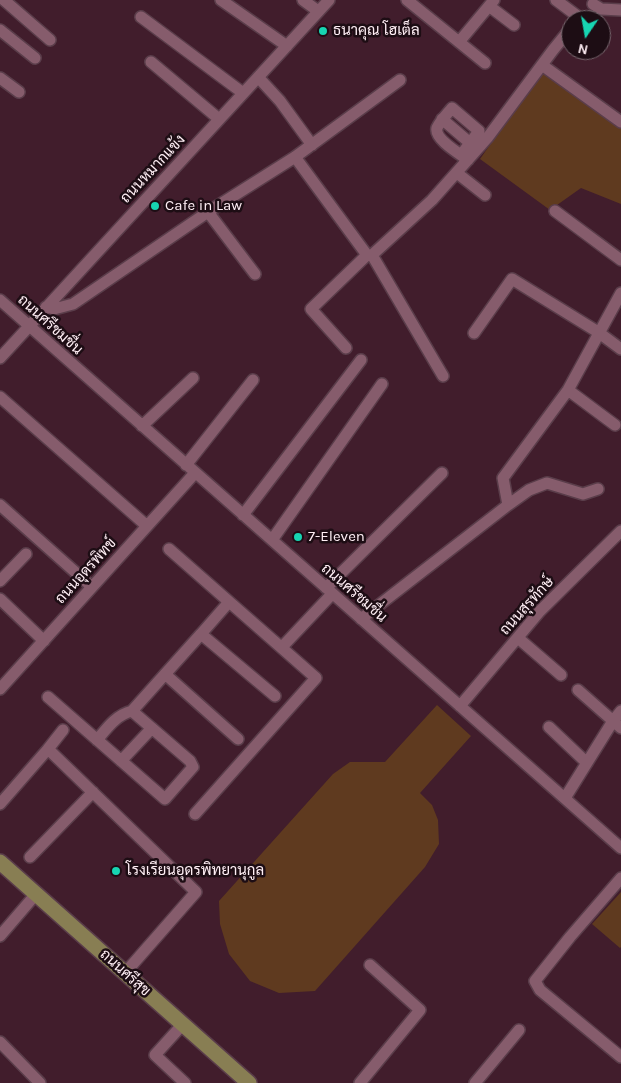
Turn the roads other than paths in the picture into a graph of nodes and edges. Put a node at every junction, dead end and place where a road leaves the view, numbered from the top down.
1 (4, 0) edge
2 (221, 0) edge
3 (303, 0) edge
4 (328, 0) edge
5 (407, 0) edge
6 (556, 0) edge
7 (595, 2) edge
8 (491, 3) edge
9 (568, 10) edge
10 (621, 10) edge
11 (318, 11) junction
12 (142, 17) dead end
13 (514, 25) dead end
14 (0, 30) edge
15 (50, 40) dead end
16 (561, 41) edge
17 (459, 42) junction
18 (286, 46) junction
19 (35, 58) dead end
20 (151, 62) dead end
21 (485, 63) dead end
22 (542, 65) junction
23 (258, 77) junction
24 (0, 78) edge
25 (400, 80) dead end
26 (19, 92) dead end
27 (244, 93) junction
28 (219, 119) junction
29 (621, 122) edge
30 (312, 145) junction
31 (295, 157) junction
32 (464, 158) junction
33 (457, 173) junction
34 (484, 196) dead end
35 (208, 212) junction
36 (555, 212) dead end
37 (369, 255) junction
38 (621, 260) edge
39 (256, 274) dead end
40 (621, 293) edge
41 (0, 300) edge
42 (46, 307) junction
43 (29, 326) junction
44 (598, 332) junction
45 (474, 333) dead end
46 (346, 348) dead end
47 (621, 349) edge
48 (0, 358) edge
49 (361, 360) dead end
50 (443, 376) dead end
51 (193, 378) dead end
52 (252, 380) dead end
53 (382, 384) dead end
54 (568, 390) junction
55 (0, 397) edge
56 (615, 425) dead end
57 (142, 426) junction
58 (191, 469) junction
59 (442, 473) dead end
60 (598, 489) dead end
61 (0, 504) edge
62 (508, 505) junction
63 (242, 514) junction
64 (146, 526) junction
65 (621, 531) edge
66 (272, 540) junction
67 (169, 549) dead end
68 (26, 554) dead end
69 (0, 580) edge
70 (92, 586) junction
71 (329, 591) junction
72 (0, 599) edge
73 (229, 602) junction
74 (361, 619) junction
75 (201, 634) junction
76 (518, 638) junction
77 (44, 641) junction
78 (282, 647) junction
79 (165, 674) junction
80 (561, 675) dead end
81 (0, 689) edge
82 (578, 690) dead end
83 (275, 696) dead end
84 (48, 698) dead end
85 (460, 706) junction
86 (132, 711) junction
87 (621, 712) edge
88 (617, 725) edge
89 (549, 727) dead end
90 (152, 728) junction
91 (64, 730) dead end
92 (238, 739) dead end
93 (97, 740) junction
94 (48, 749) junction
95 (122, 761) junction
96 (587, 763) junction
97 (93, 792) junction
98 (565, 798) junction
99 (0, 804) edge
100 (195, 814) dead end
101 (621, 848) edge
102 (30, 857) dead end
103 (0, 862) edge
104 (621, 878) edge
105 (36, 894) junction
106 (1, 932) edge
107 (370, 965) dead end
108 (125, 973) junction
109 (183, 1024) junction
110 (519, 1030) dead end
111 (0, 1042) edge
112 (621, 1057) edge
113 (40, 1083) edge
114 (185, 1083) edge
115 (249, 1083) edge
116 (360, 1083) edge
117 (475, 1083) edge

1 - 15 street
2 - 18 street
3 - 11 street
4 - 11 street, ถนนหมากแข้ง
5 - 17 street
6 - 9 street
7 - 10 street
8 - 13 street
8 - 17 street
11 - 18 street, ถนนหมากแข้ง
12 - 27 street
14 - 19 street
16 - 22 street
17 - 21 street
18 - 23 street, ถนนหมากแข้ง
20 - 28 street
22 - 29 street
22 - 32 street
23 - 27 street, ถนนหมากแข้ง
23 - 30 street
24 - 26 street
25 - 30 street
27 - 28 street, ถนนหมากแข้ง
28 - 42 street, ถนนหมากแข้ง
30 - 31 street
31 - 35 street
31 - 37 street
32 - 32 street
32 - 33 street
33 - 34 street
33 - 37 street
35 - 39 street
35 - 42 street
36 - 38 street
37 - 46 street
37 - 50 street
40 - 44 street
41 - 43 street, ถนนศรีชมชื่น
42 - 43 street, ถนนหมากแข้ง
43 - 48 street, ถนนหมากแข้ง
43 - 57 street, ถนนศรีชมชื่น
44 - 45 street
44 - 47 street
44 - 54 street
49 - 63 street
51 - 57 street
52 - 58 street, ถนนอุดรพิทข์
53 - 66 street
54 - 56 street
54 - 62 street
55 - 64 street
57 - 58 street, ถนนศรีชมชื่น
58 - 63 street, ถนนศรีชมชื่น
58 - 64 street, ถนนอุดรพิทข์
59 - 71 street
60 - 62 street
61 - 70 street
62 - 74 street
63 - 66 street, ถนนศรีชมชื่น
64 - 70 street, ถนนอุดรพิทข์
65 - 76 street, ถนนสุรทักษ์
66 - 71 street, ถนนศรีชมชื่น
67 - 73 street
68 - 69 street
70 - 77 street, ถนนอุดรพิทข์
71 - 74 street, ถนนศรีชมชื่น
71 - 78 street
72 - 77 street
73 - 75 street
73 - 78 street
74 - 85 street, ถนนศรีชมชื่น
75 - 79 street
75 - 83 street
76 - 80 street
76 - 85 street, ถนนสุรทักษ์
77 - 81 street, ถนนอุดรพิทข์
78 - 100 street
79 - 86 street
79 - 92 street
82 - 88 street
84 - 93 street
85 - 98 street, ถนนศรีชมชื่น
86 - 90 street
86 - 93 street
87 - 88 street
88 - 96 street
89 - 96 street
90 - 95 street
90 - 95 street
91 - 94 street
93 - 95 street
94 - 97 street
94 - 99 street
96 - 98 street
97 - 102 street
97 - 108 street
98 - 101 street, ถนนศรีชมชื่น
103 - 105 main road, ถนนศรีสุข
104 - 112 street
105 - 106 street
105 - 108 main road, ถนนศรีสุข
107 - 116 street
108 - 109 main road, ถนนศรีสุข
109 - 114 street
109 - 115 main road, ถนนศรีสุข
110 - 117 street
111 - 113 street

